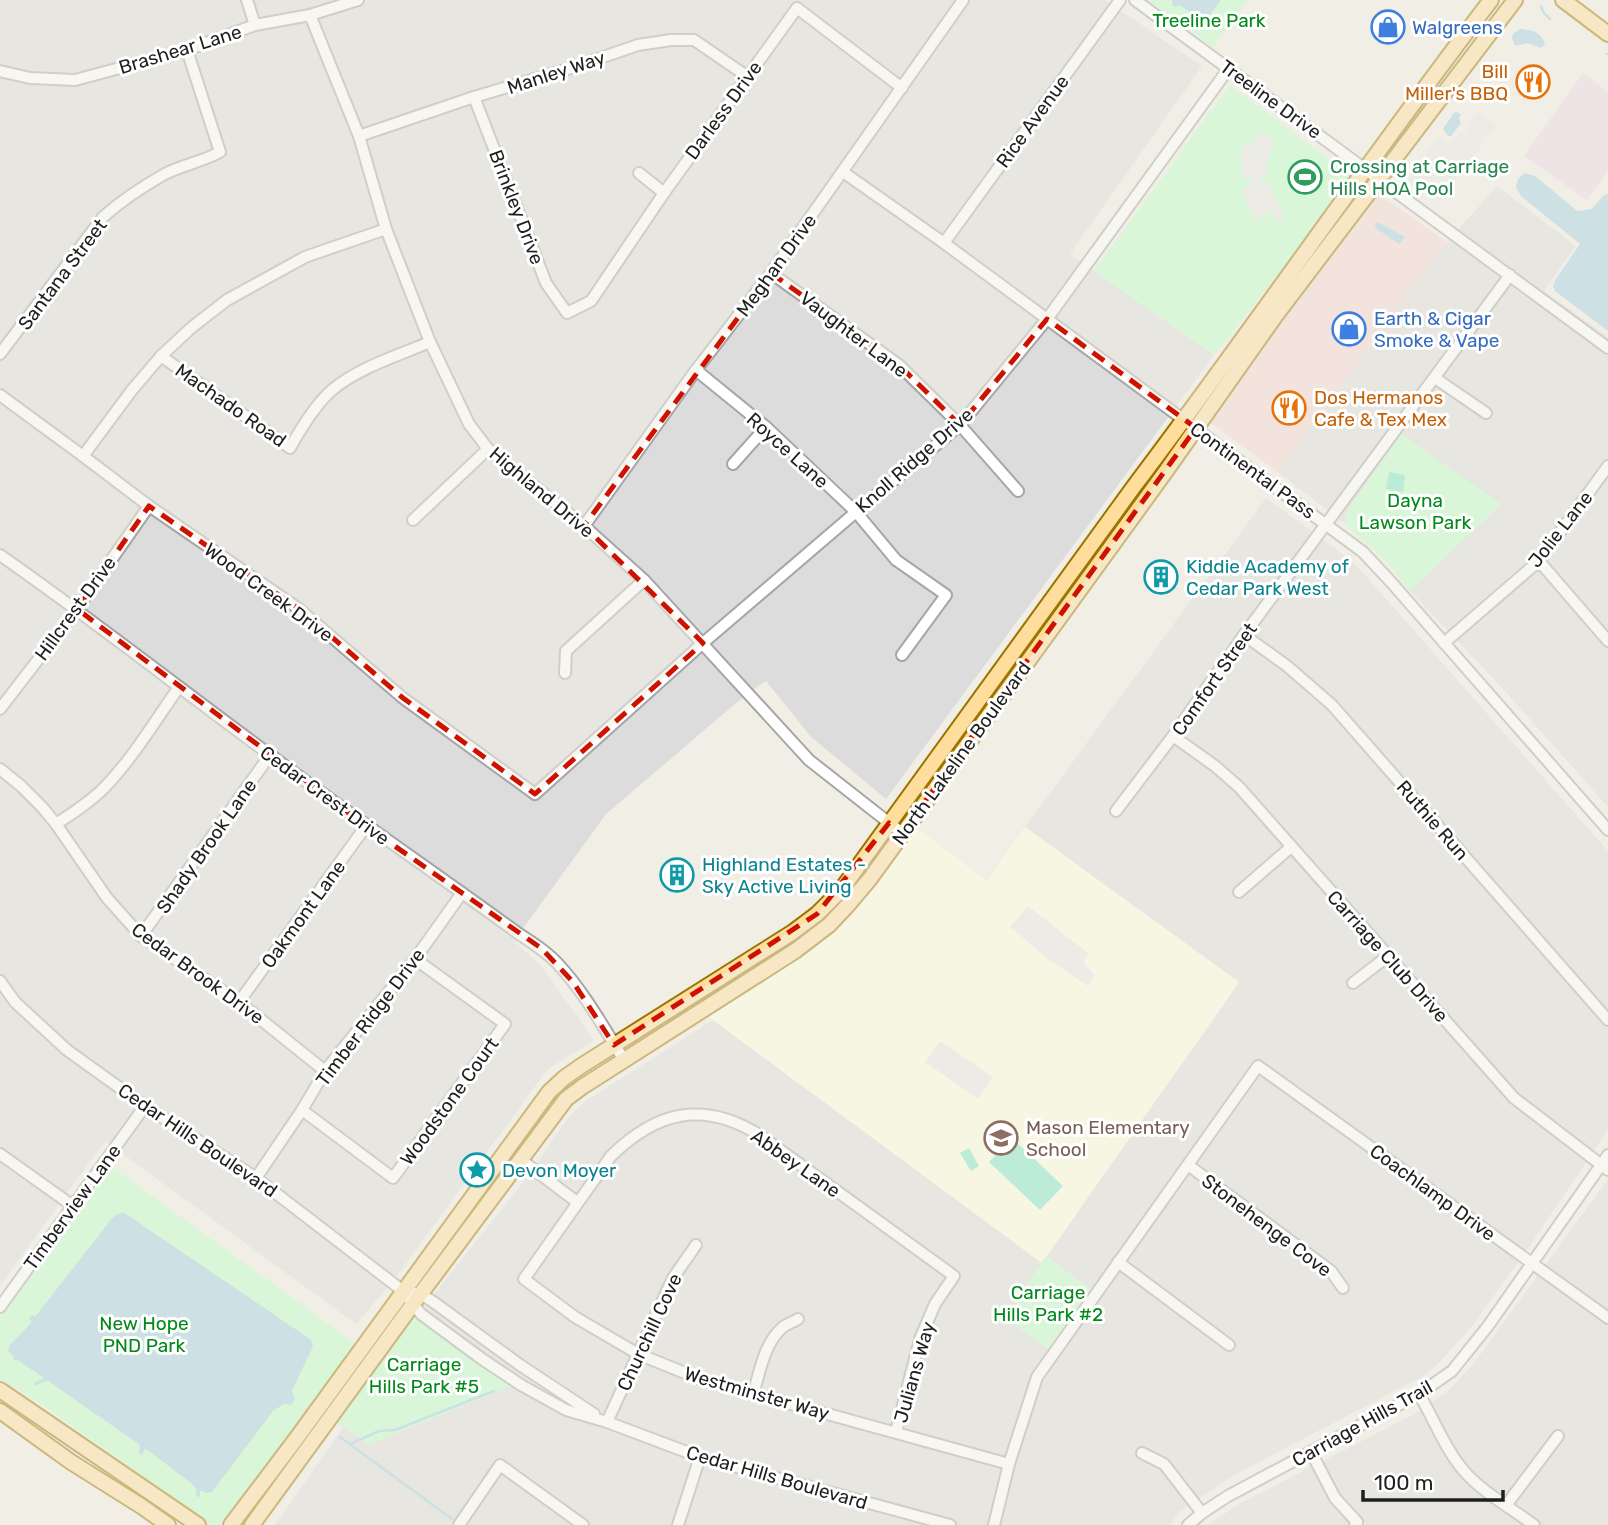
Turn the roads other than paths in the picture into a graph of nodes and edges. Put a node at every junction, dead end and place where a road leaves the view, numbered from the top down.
1 (247, 0) edge
2 (358, 0) edge
3 (963, 0) edge
4 (1120, 0) edge
5 (1135, 0) edge
6 (1491, 0) edge
7 (1515, 0) edge
8 (1563, 0) edge
9 (310, 15) junction
10 (255, 26) junction
11 (1608, 34) edge
12 (187, 50) junction
13 (1229, 68) junction
14 (0, 71) edge
15 (748, 76) junction
16 (902, 88) junction
17 (474, 97) junction
18 (359, 136) junction
19 (843, 172) junction
20 (639, 173) dead end
21 (1372, 174) junction
22 (664, 193) junction
23 (386, 229) junction
24 (944, 243) junction
25 (771, 273) junction
26 (1510, 275) junction
27 (567, 313) joint
28 (1047, 319) junction
29 (430, 342) junction
30 (1608, 348) edge
31 (0, 354) edge
32 (161, 356) junction
33 (696, 370) junction
34 (1434, 378) junction
35 (0, 395) edge
36 (1486, 413) dead end
37 (1191, 424) junction
38 (960, 425) junction
39 (766, 427) junction
40 (488, 449) junction
41 (83, 456) junction
42 (733, 464) dead end
43 (1608, 466) edge
44 (1018, 491) dead end
45 (149, 506) junction
46 (856, 512) junction
47 (413, 520) dead end
48 (1326, 524) junction
49 (584, 526) junction
50 (0, 555) edge
51 (1539, 561) junction
52 (644, 580) junction
53 (76, 609) junction
54 (1244, 635) junction
55 (1608, 641) edge
56 (703, 643) junction
57 (1444, 643) junction
58 (902, 655) dead end
59 (565, 673) dead end
60 (179, 687) junction
61 (0, 709) edge
62 (1173, 736) junction
63 (270, 755) junction
64 (0, 769) edge
65 (535, 794) joint
66 (1116, 811) dead end
67 (889, 823) junction
68 (56, 824) junction
69 (366, 826) junction
70 (1608, 830) edge
71 (902, 833) junction
72 (1291, 847) junction
73 (462, 892) junction
74 (1239, 892) dead end
75 (141, 936) junction
76 (1388, 956) junction
77 (415, 959) junction
78 (0, 981) edge
79 (1353, 984) dead end
80 (239, 1002) junction
81 (1608, 1020) edge
82 (614, 1045) junction
83 (624, 1060) junction
84 (325, 1071) junction
85 (145, 1106) junction
86 (302, 1110) junction
87 (0, 1154) edge
88 (520, 1159) junction
89 (1606, 1163) edge
90 (1188, 1165) junction
91 (256, 1178) junction
92 (577, 1202) junction
93 (73, 1206) junction
94 (696, 1245) dead end
95 (1118, 1262) junction
96 (1531, 1263) junction
97 (954, 1276) joint
98 (524, 1279) joint
99 (1343, 1287) dead end
100 (403, 1292) junction
101 (416, 1299) junction
102 (2, 1302) edge
103 (1608, 1318) edge
104 (798, 1319) dead end
105 (1229, 1345) dead end
106 (638, 1354) junction
107 (0, 1390) edge
108 (753, 1394) junction
109 (1419, 1394) junction
110 (0, 1410) edge
111 (607, 1422) junction
112 (20, 1425) junction
113 (896, 1432) junction
114 (1558, 1436) dead end
115 (1311, 1452) junction
116 (1142, 1453) dead end
117 (95, 1454) junction
118 (700, 1457) junction
119 (1009, 1464) junction
120 (1507, 1504) junction
121 (1202, 1513) junction
122 (168, 1525) edge
123 (198, 1525) edge
124 (231, 1525) edge
125 (252, 1525) edge
126 (459, 1525) edge
127 (583, 1525) edge
128 (678, 1525) edge
129 (950, 1525) edge
130 (994, 1525) edge
131 (1188, 1525) edge
132 (1355, 1525) edge
133 (1534, 1525) edge

1 - 10 street
2 - 9 street, Brashear Lane
3 - 16 street, Meghan Drive
4 - 24 street, Rice Avenue
5 - 13 street, Treeline Drive
6 - 21 main road, North Lakeline Boulevard
7 - 21 main road, North Lakeline Boulevard
8 - 11 main road
9 - 10 street, Brashear Lane
9 - 18 street, Highland Drive
10 - 12 street, Brashear Lane
12 - 14 street, Brashear Lane
12 - 31 street, Santana Street
13 - 21 street, Treeline Drive
13 - 28 street, Knoll Ridge Drive
15 - 16 street, Darless Drive
15 - 17 street, Manley Way
15 - 22 street, Darless Drive
16 - 19 street, Meghan Drive
17 - 18 street, Manley Way
17 - 27 street, Brinkley Drive
18 - 23 street, Highland Drive
19 - 24 street, Continental Pass
19 - 25 street, Meghan Drive
20 - 22 street
21 - 26 street, Treeline Drive
21 - 37 main road, North Lakeline Boulevard
22 - 27 street, Darless Drive
23 - 29 street, Highland Drive
23 - 32 street
24 - 28 street, Continental Pass
25 - 33 street, Meghan Drive
25 - 38 street, Vaughter Lane
26 - 30 street, Treeline Drive
26 - 34 street, Comfort Street
28 - 37 street, Continental Pass
28 - 38 street, Knoll Ridge Drive
29 - 32 street, Machado Road
29 - 40 street, Highland Drive
32 - 41 street
33 - 39 street, Royce Lane
33 - 49 street, Meghan Drive
34 - 36 street
34 - 48 street, Comfort Street
35 - 41 street, Wood Creek Drive
37 - 48 street, Continental Pass
37 - 67 main road, North Lakeline Boulevard
37 - 71 main road, North Lakeline Boulevard
38 - 44 street, Vaughter Lane
38 - 46 street, Knoll Ridge Drive
39 - 42 street
39 - 46 street, Royce Lane
40 - 47 street
40 - 49 street, Highland Drive
41 - 45 street, Wood Creek Drive
43 - 51 street, Jolie Lane
45 - 53 street, Hillcrest Drive
45 - 65 street, Wood Creek Drive
46 - 56 street, Knoll Ridge Drive
46 - 58 street, Royce Lane
48 - 54 street, Comfort Street
48 - 57 street, Continental Pass
49 - 52 street, Highland Drive
50 - 53 street, Cedar Crest Drive
51 - 55 street
51 - 57 street, Jolie Lane
52 - 56 street, Highland Drive
52 - 59 street
53 - 60 street, Cedar Crest Drive
53 - 61 street, Hillcrest Drive
54 - 62 street, Comfort Street
54 - 81 street, Ruthie Run
56 - 65 street, Knoll Ridge Drive
56 - 67 street, Highland Drive
57 - 70 street, Continental Pass
60 - 63 street, Cedar Crest Drive
60 - 68 street
62 - 66 street, Comfort Street
62 - 72 street, Carriage Club Drive
63 - 69 street, Cedar Crest Drive
63 - 75 street, Shady Brook Lane
64 - 68 street, Cedar Brook Drive
67 - 71 street, Highland Drive
67 - 82 main road, North Lakeline Boulevard
68 - 75 street, Cedar Brook Drive
69 - 73 street, Cedar Crest Drive
69 - 80 street, Oakmont Lane
71 - 83 main road, North Lakeline Boulevard
72 - 74 street
72 - 76 street, Carriage Club Drive
73 - 77 street, Timber Ridge Drive
73 - 82 street, Cedar Crest Drive
75 - 80 street, Cedar Brook Drive
76 - 79 street
76 - 89 street, Carriage Club Drive
77 - 84 street, Timber Ridge Drive
77 - 86 street, Woodstone Court
78 - 85 street, Cedar Hills Boulevard
80 - 84 street, Cedar Brook Drive
82 - 83 street, Cedar Crest Drive
82 - 100 main road, North Lakeline Boulevard
83 - 88 main road, North Lakeline Boulevard
84 - 86 street, Timber Ridge Drive
85 - 91 street, Cedar Hills Boulevard
85 - 93 street, Timberview Lane
86 - 91 street, Timber Ridge Drive
87 - 93 street
88 - 92 street
88 - 101 main road, North Lakeline Boulevard
89 - 96 street, Carriage Hills Trail
90 - 95 street
90 - 96 street, Coachlamp Drive
90 - 99 street, Stonehenge Cove
91 - 100 street, Cedar Hills Boulevard
92 - 97 street, Abbey Lane
92 - 98 street, Abbey Lane
93 - 102 street, Timberview Lane
94 - 106 street, Churchill Cove
95 - 105 street
95 - 119 street
96 - 103 street, Coachlamp Drive
96 - 109 street, Carriage Hills Trail
97 - 113 street, Julians Way
98 - 106 street, Westminster Way
100 - 101 street, Cedar Hills Boulevard
100 - 124 main road, North Lakeline Boulevard
101 - 111 street, Cedar Hills Boulevard
101 - 111 street, Cedar Hills Boulevard
101 - 125 main road, North Lakeline Boulevard
104 - 108 street
106 - 108 street, Westminster Way
106 - 111 street, Churchill Cove
107 - 117 main road
108 - 113 street, Westminster Way
109 - 115 street, Carriage Hills Trail
109 - 120 street
110 - 112 main road
111 - 118 street, Cedar Hills Boulevard
112 - 117 main road
112 - 122 main road
113 - 119 street, Westminster Way
114 - 120 street
115 - 121 street, Carriage Hills Trail
115 - 132 street
116 - 121 street
117 - 123 main road
118 - 128 street
118 - 129 street, Cedar Hills Boulevard
119 - 130 street
120 - 133 street
121 - 131 street, Carriage Hills Trail
126 - 127 street

